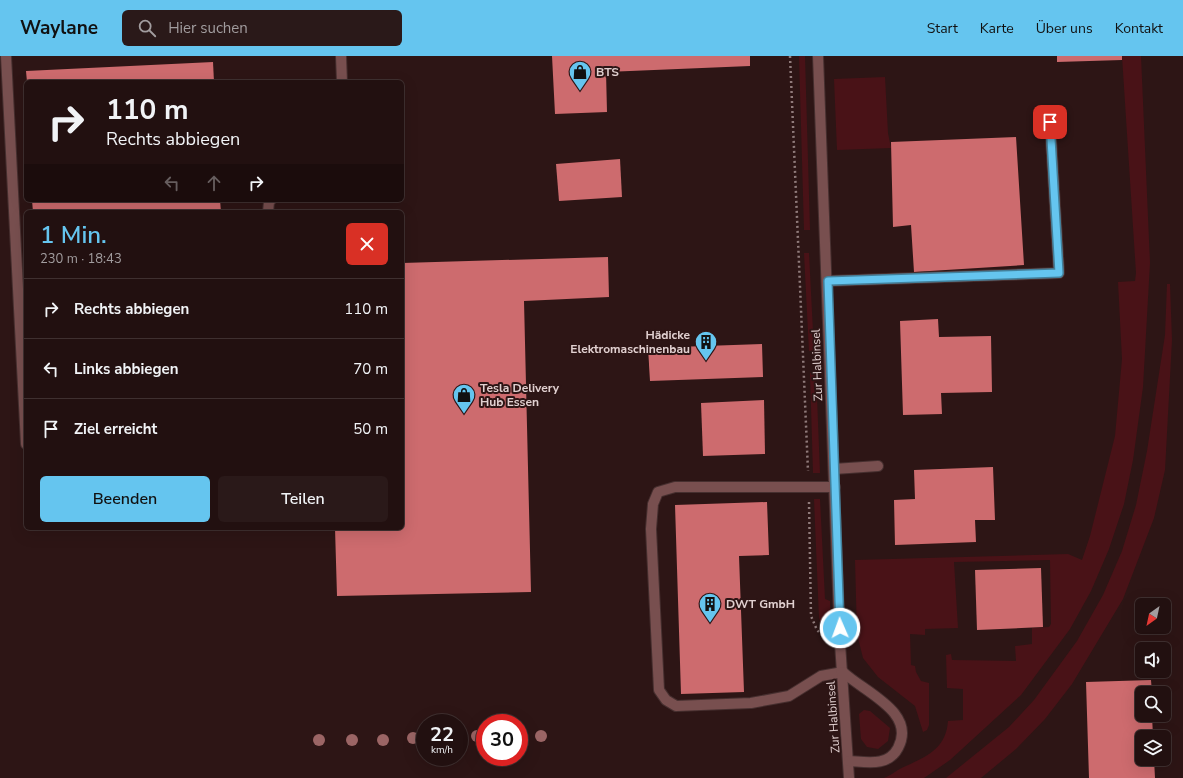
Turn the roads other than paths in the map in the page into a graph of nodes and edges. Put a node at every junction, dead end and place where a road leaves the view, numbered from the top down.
1 (6, 56) edge
2 (341, 56) edge
3 (818, 56) edge
4 (342, 80) edge
5 (1050, 122) dead end
6 (828, 281) junction
7 (24, 405) edge
8 (878, 466) dead end
9 (834, 469) junction
10 (835, 487) junction
11 (843, 672) junction
12 (849, 761) junction
13 (849, 778) edge

1 - 7 street
2 - 4 street
3 - 6 street, Zur Halbinsel
5 - 6 street
6 - 9 street, Zur Halbinsel
8 - 9 street
9 - 10 street, Zur Halbinsel
10 - 11 street, Zur Halbinsel
10 - 11 street
11 - 12 street, Zur Halbinsel
11 - 12 street, Zur Halbinsel
12 - 13 street, Zur Halbinsel

